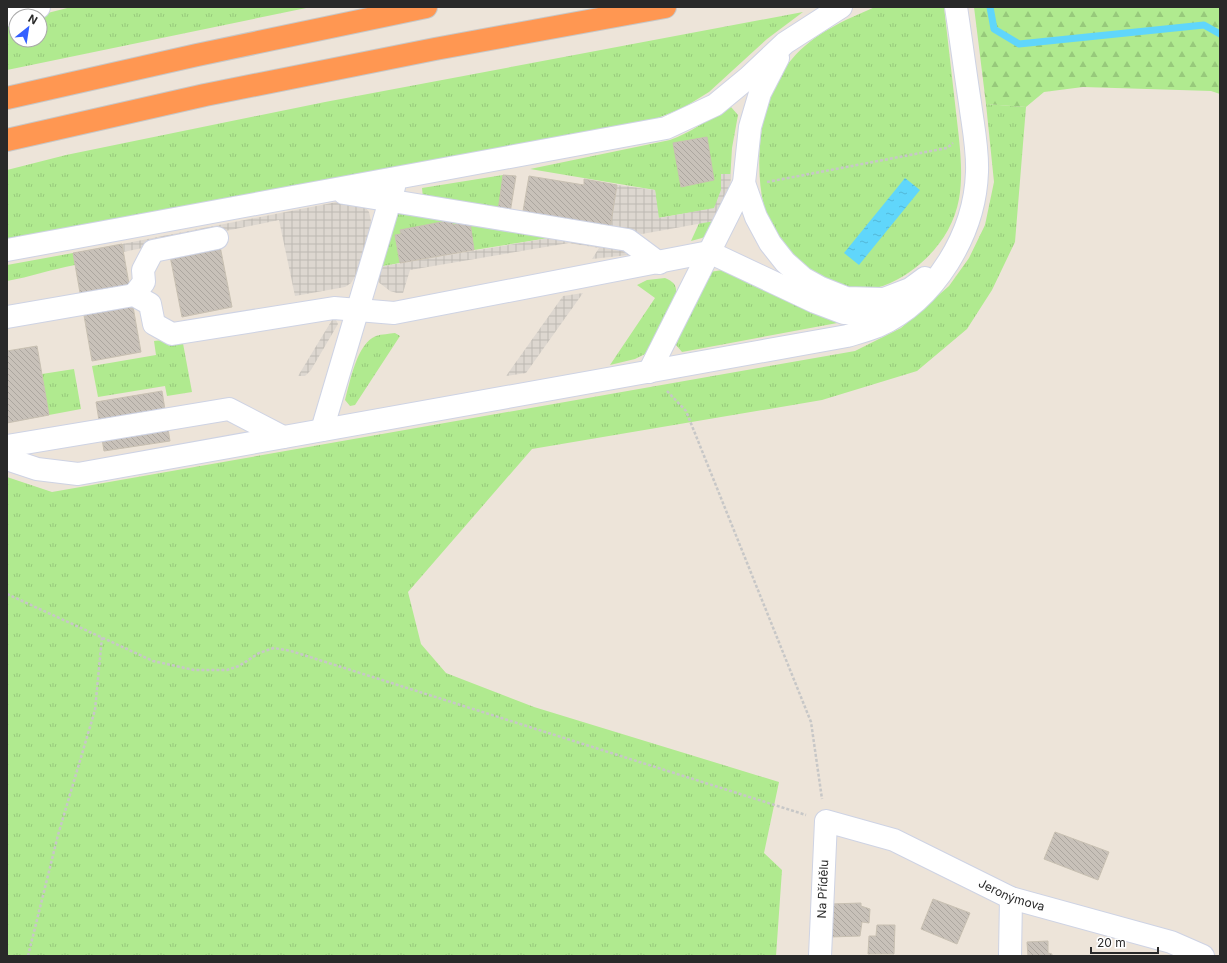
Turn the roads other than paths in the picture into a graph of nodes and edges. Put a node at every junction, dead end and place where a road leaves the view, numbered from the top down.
1 (39, 7) edge
2 (426, 7) edge
3 (665, 7) edge
4 (841, 7) edge
5 (956, 7) edge
6 (7, 15) edge
7 (785, 43) junction
8 (7, 98) edge
9 (7, 140) edge
10 (397, 178) junction
11 (752, 183) junction
12 (329, 190) junction
13 (390, 201) junction
14 (217, 238) dead end
15 (957, 246) junction
16 (7, 250) edge
17 (709, 252) junction
18 (659, 263) junction
19 (134, 295) junction
20 (358, 309) junction
21 (902, 310) junction
22 (7, 317) edge
23 (649, 372) junction
24 (322, 430) junction
25 (283, 437) junction
26 (7, 446) edge
27 (7, 459) edge
28 (826, 821) joint
29 (1011, 898) junction
30 (820, 956) edge
31 (1010, 956) edge
32 (1203, 956) edge

1 - 6 street
2 - 8 highway
3 - 9 highway
4 - 7 street
5 - 15 street
7 - 10 street
7 - 11 street
10 - 12 street
10 - 13 street
11 - 15 street
11 - 17 street
12 - 13 street
12 - 16 street
13 - 18 street
13 - 20 street
14 - 19 street
15 - 21 street
17 - 18 street
17 - 21 street
17 - 23 street
18 - 20 street
19 - 20 street
19 - 22 street
20 - 24 street
21 - 23 street
23 - 24 street
24 - 25 street
25 - 26 street
25 - 27 street
28 - 29 street, Jeronýmova
28 - 30 street, Na Přídělu
29 - 31 street
29 - 32 street, Jeronýmova

